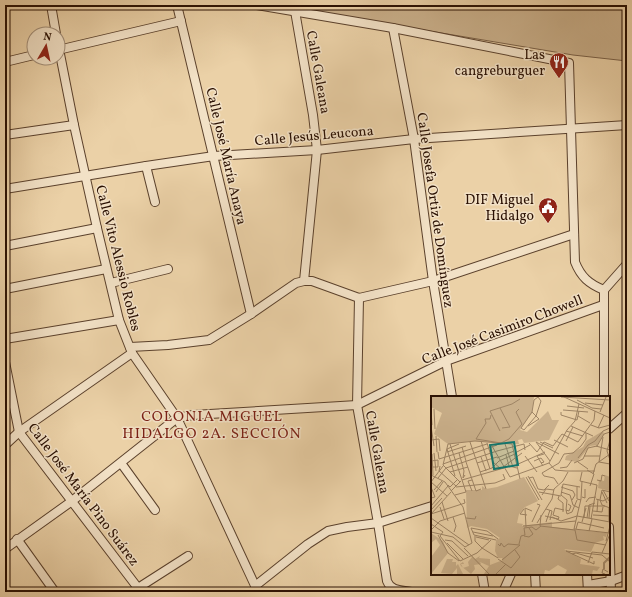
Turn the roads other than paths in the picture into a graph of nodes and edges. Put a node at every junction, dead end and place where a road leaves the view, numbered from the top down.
1 (51, 5) edge
2 (177, 5) edge
3 (257, 5) edge
4 (295, 11) junction
5 (181, 21) junction
6 (55, 26) edge
7 (393, 28) junction
8 (66, 46) edge
9 (26, 57) edge
10 (5, 62) edge
11 (62, 66) edge
12 (74, 125) junction
13 (627, 125) edge
14 (571, 128) junction
15 (5, 135) edge
16 (414, 139) junction
17 (317, 150) junction
18 (214, 156) junction
19 (146, 166) junction
20 (85, 176) junction
21 (5, 190) edge
22 (155, 202) dead end
23 (96, 228) junction
24 (574, 234) junction
25 (5, 246) edge
26 (627, 264) edge
27 (106, 269) junction
28 (168, 269) dead end
29 (304, 281) junction
30 (433, 281) junction
31 (110, 283) junction
32 (5, 289) edge
33 (604, 290) junction
34 (359, 298) junction
35 (603, 305) junction
36 (251, 314) junction
37 (119, 320) junction
38 (5, 339) edge
39 (131, 350) junction
40 (446, 361) junction
41 (5, 362) edge
42 (452, 396) edge
43 (604, 396) edge
44 (356, 405) junction
45 (627, 413) edge
46 (177, 418) junction
47 (610, 428) edge
48 (19, 432) junction
49 (5, 445) edge
50 (121, 463) junction
51 (72, 501) junction
52 (431, 506) edge
53 (155, 510) dead end
54 (378, 524) junction
55 (17, 539) junction
56 (5, 549) edge
57 (610, 554) edge
58 (188, 556) dead end
59 (482, 575) edge
60 (511, 575) edge
61 (535, 575) edge
62 (587, 575) edge
63 (627, 575) edge
64 (611, 581) junction
65 (256, 589) edge
66 (588, 589) edge
67 (139, 590) edge
68 (55, 592) edge
69 (411, 592) edge
70 (485, 592) edge
71 (503, 592) edge
72 (536, 592) edge
73 (611, 592) edge

1 - 6 street
2 - 5 street, Calle José María Anaya
3 - 4 street
4 - 7 street
4 - 17 street, Calle Galeana
5 - 8 street
5 - 18 street, Calle José María Anaya
7 - 14 street
7 - 16 street, Calle Josefa Ortiz de Domínguez
9 - 10 street
11 - 12 street, Calle Vito Alessio Robles
12 - 15 street
12 - 20 street, Calle Vito Alessio Robles
13 - 14 street, Calle Jesús Leucona
14 - 16 street, Calle Jesús Leucona
14 - 24 street
16 - 17 street, Calle Jesús Leucona
16 - 30 street, Calle Josefa Ortiz de Domínguez
17 - 18 street, Calle Jesús Leucona
17 - 29 street, Calle Galeana
18 - 19 street, Calle Jesús Leucona
18 - 36 street, Calle José María Anaya
19 - 20 street, Calle Jesús Leucona
19 - 22 street
20 - 21 street, Calle Jesús Leucona
20 - 23 street, Calle Vito Alessio Robles
23 - 25 street
23 - 27 street, Calle Vito Alessio Robles
24 - 30 street
24 - 33 street
26 - 33 street
27 - 31 street, Calle Vito Alessio Robles
27 - 32 street
28 - 31 street
29 - 34 street
29 - 36 street
30 - 34 street
30 - 40 street, Calle Josefa Ortiz de Domínguez
31 - 37 street, Calle Vito Alessio Robles
33 - 35 street
34 - 44 street, Calle Galeana
35 - 40 street, Calle José Casimiro Chowell
35 - 43 street
36 - 39 street
37 - 38 street
37 - 39 street, Calle Vito Alessio Robles
39 - 46 street, Calle Vito Alessio Robles
39 - 48 street
40 - 42 street, Calle Josefa Ortiz de Domínguez
40 - 44 street, Calle José Casimiro Chowell
41 - 48 street, Calle José María Pino Suárez
44 - 46 street, Calle José Casimiro Chowell
44 - 54 street, Calle Galeana
45 - 47 street
46 - 50 street, Calle José Casimiro Chowell
46 - 65 street, Calle Vito Alessio Robles
48 - 49 street
48 - 51 street, Calle José María Pino Suárez
50 - 51 street, Calle José Casimiro Chowell
50 - 53 street
51 - 55 street, Calle José Casimiro Chowell
51 - 67 street, Calle José María Pino Suárez
52 - 54 street
54 - 65 street
54 - 69 street, Calle Galeana
55 - 56 street, Calle José Casimiro Chowell
55 - 68 street
57 - 64 street
58 - 67 street
59 - 70 street
60 - 71 street
61 - 72 street
62 - 66 street
63 - 64 street
64 - 66 street
64 - 73 street

